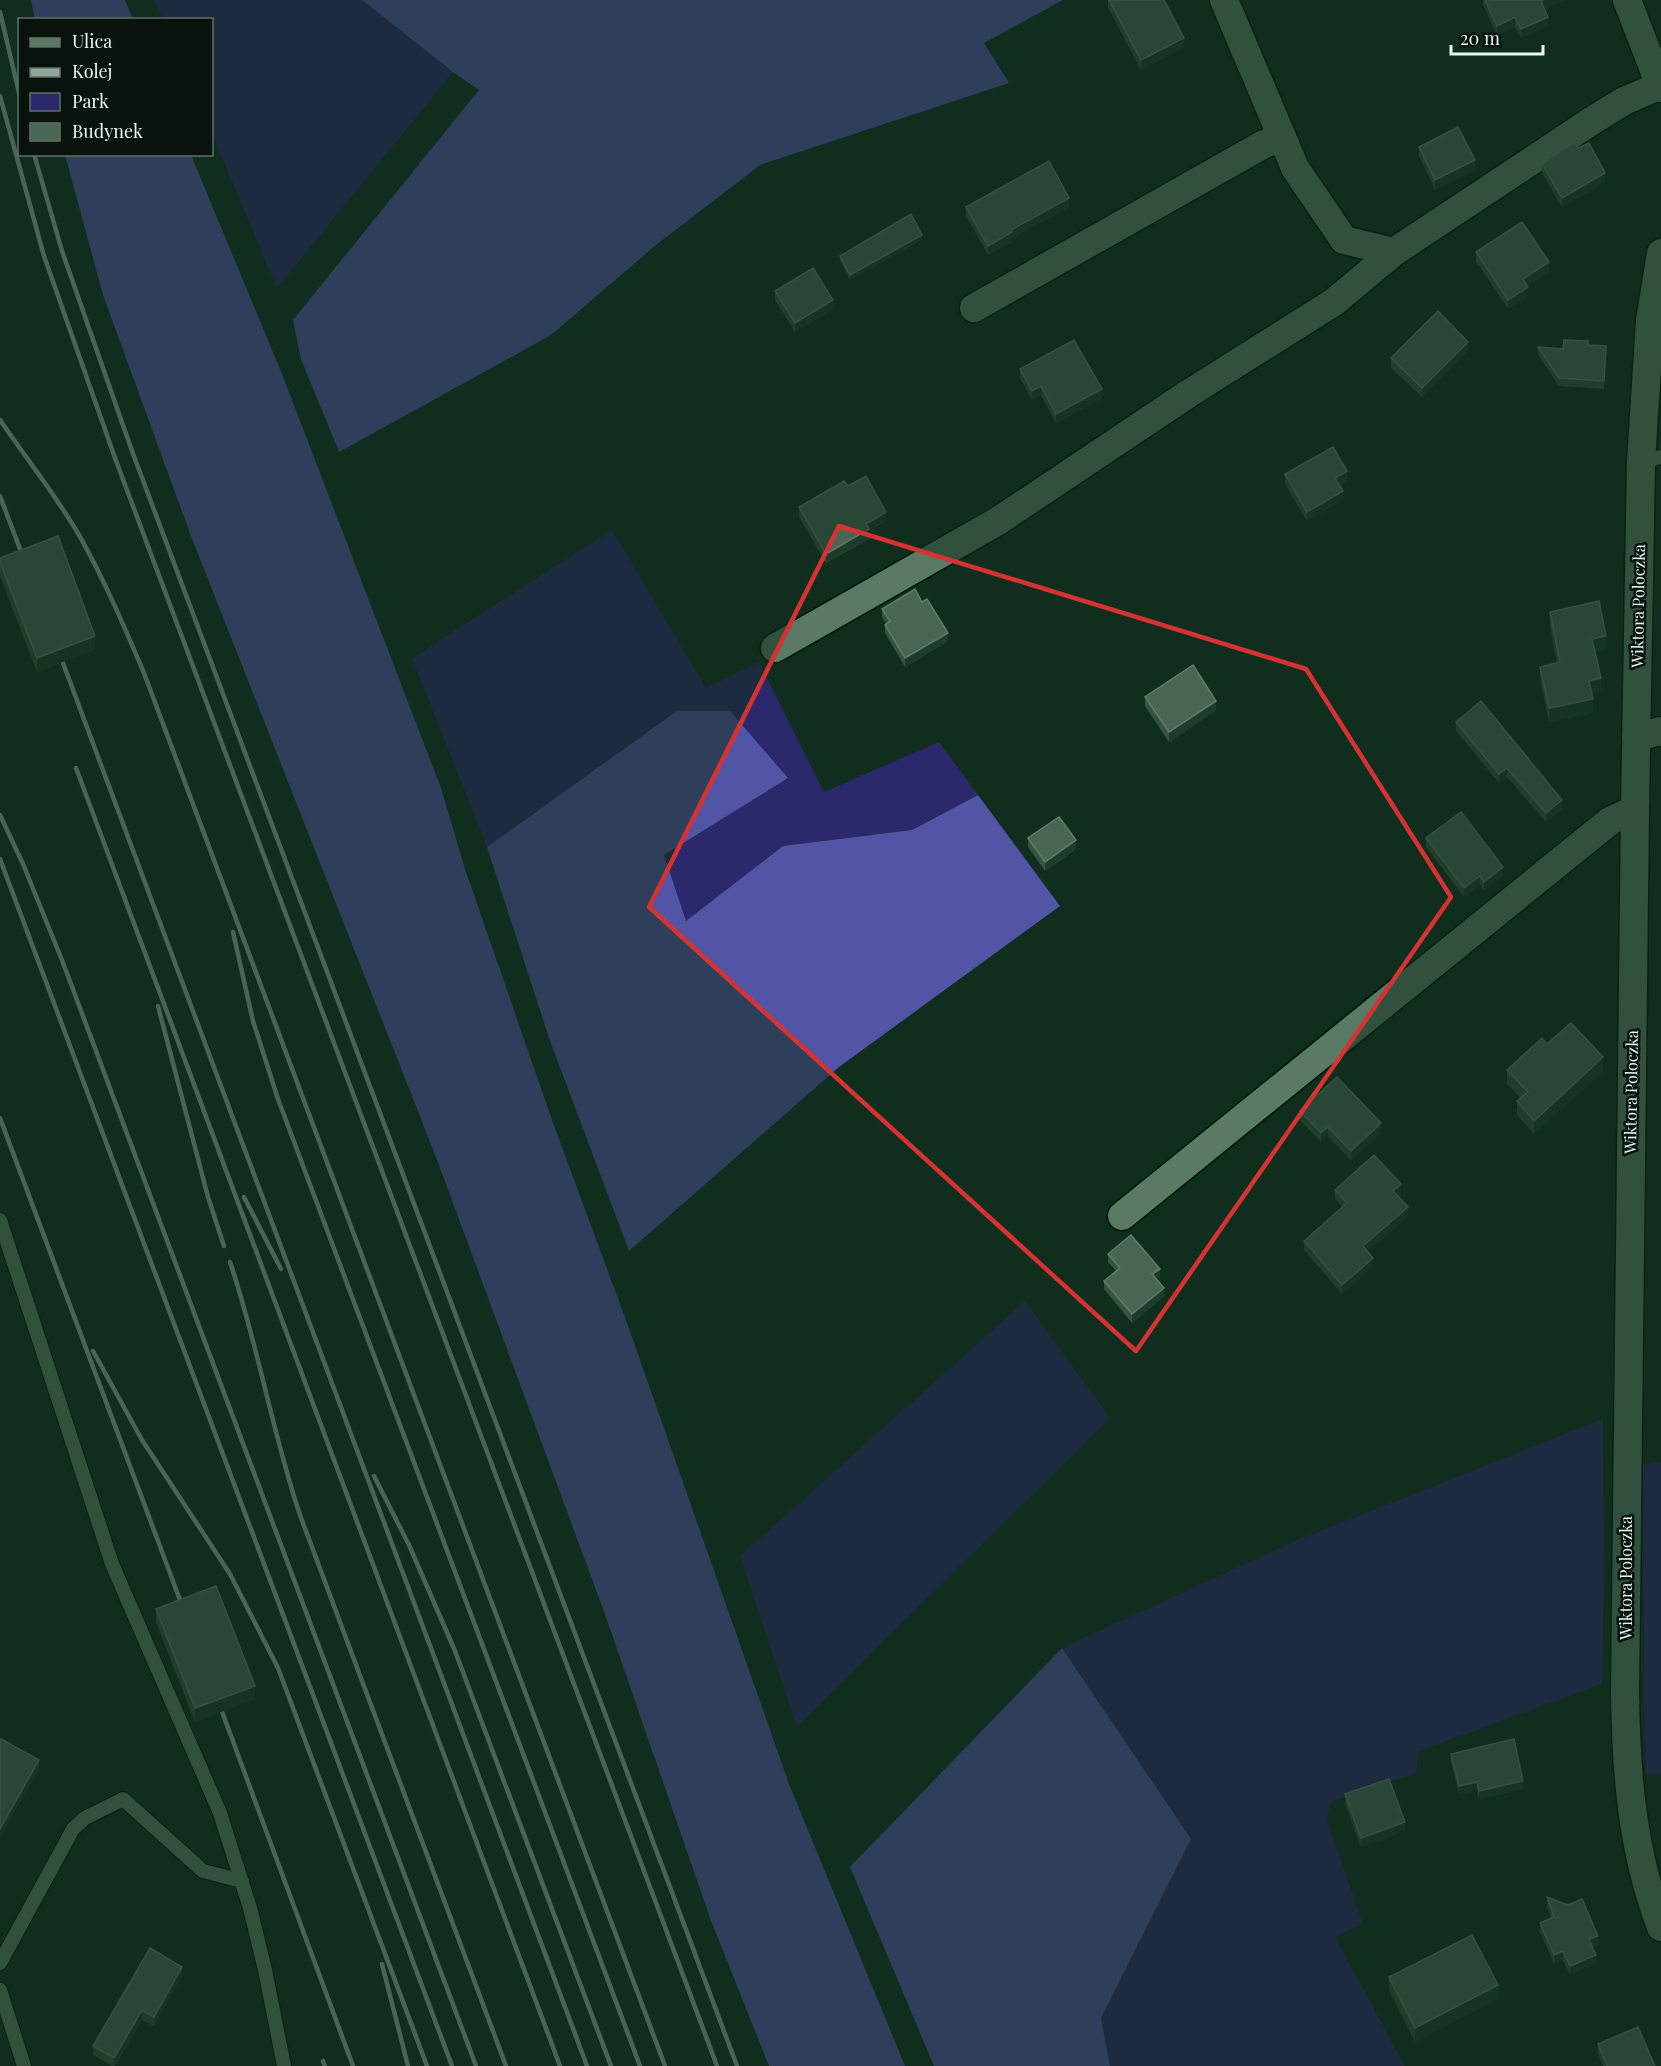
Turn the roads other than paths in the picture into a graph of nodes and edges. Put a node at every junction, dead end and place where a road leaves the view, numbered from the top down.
1 (1224, 0) edge
2 (1628, 0) edge
3 (1660, 87) edge
4 (1282, 137) junction
5 (1394, 252) junction
6 (1661, 253) edge
7 (974, 308) dead end
8 (1651, 460) edge
9 (775, 648) dead end
10 (1648, 734) edge
11 (1635, 809) junction
12 (1122, 1216) dead end
13 (0, 1220) edge
14 (242, 1881) junction
15 (1661, 1925) edge
16 (0, 1963) edge
17 (0, 1990) edge
18 (24, 2066) edge
19 (284, 2066) edge

1 - 4 street
2 - 3 street
3 - 5 street
4 - 5 street
4 - 7 street
5 - 9 street
6 - 8 street, Wiktora Poloczka
8 - 10 street, Wiktora Poloczka
10 - 11 street, Wiktora Poloczka
11 - 12 street
11 - 15 street, Wiktora Poloczka
13 - 14 lane
14 - 16 lane
14 - 19 lane
17 - 18 lane

